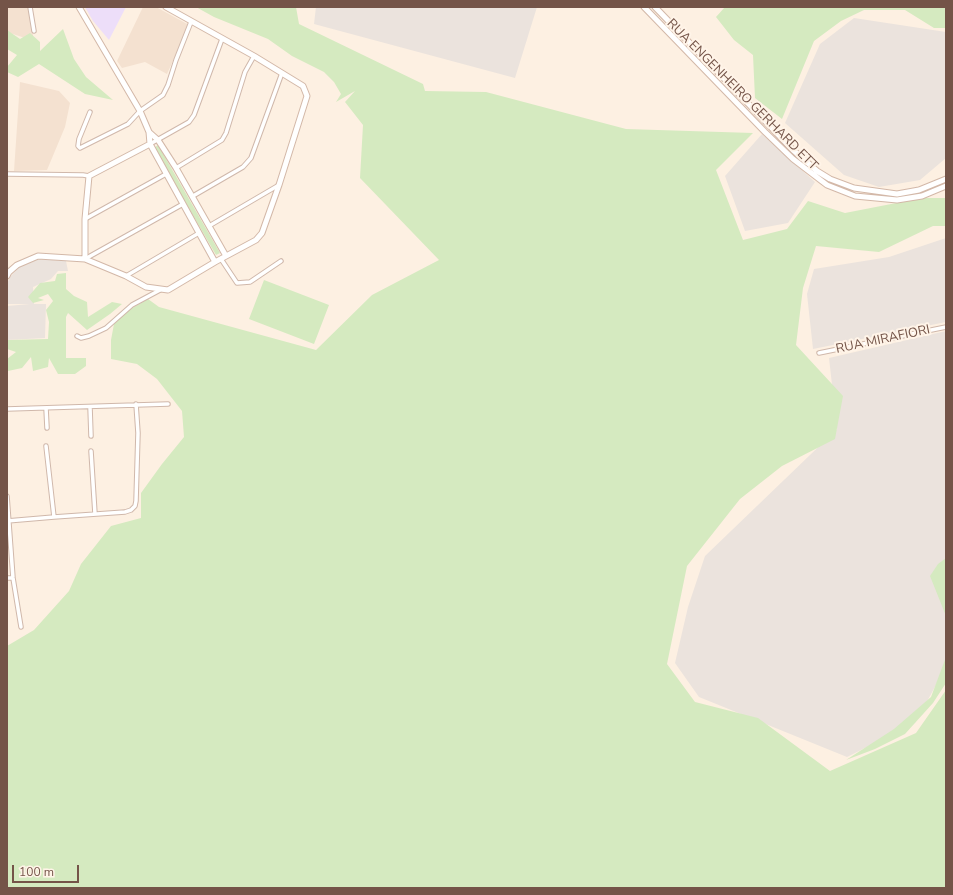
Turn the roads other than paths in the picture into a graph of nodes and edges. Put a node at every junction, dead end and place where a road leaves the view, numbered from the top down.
1 (30, 7) edge
2 (79, 7) edge
3 (166, 7) edge
4 (644, 7) edge
5 (655, 7) edge
6 (191, 22) junction
7 (34, 31) dead end
8 (222, 39) junction
9 (254, 56) junction
10 (282, 73) junction
11 (140, 111) junction
12 (90, 112) dead end
13 (150, 132) junction
14 (158, 140) junction
15 (150, 144) junction
16 (176, 168) junction
17 (7, 174) edge
18 (166, 174) junction
19 (89, 176) junction
20 (946, 179) edge
21 (279, 185) junction
22 (946, 186) edge
23 (193, 196) junction
24 (183, 204) junction
25 (85, 219) junction
26 (209, 226) junction
27 (199, 233) junction
28 (226, 256) junction
29 (85, 259) junction
30 (221, 259) junction
31 (281, 261) dead end
32 (215, 262) junction
33 (7, 276) edge
34 (126, 276) junction
35 (160, 290) junction
36 (946, 326) edge
37 (76, 336) dead end
38 (819, 353) dead end
39 (136, 404) junction
40 (168, 404) dead end
41 (90, 407) junction
42 (46, 408) junction
43 (7, 409) edge
44 (47, 428) dead end
45 (91, 436) dead end
46 (46, 446) dead end
47 (91, 451) dead end
48 (7, 496) edge
49 (95, 514) junction
50 (54, 517) junction
51 (8, 521) edge
52 (7, 578) edge
53 (14, 578) junction
54 (21, 627) dead end

1 - 7 street
2 - 11 street
3 - 6 street
4 - 22 street, RUA ENGENHEIRO GERHARD ETT
5 - 20 street, RUA ENGENHEIRO GERHARD ETT
6 - 8 street
6 - 11 street
8 - 9 street
8 - 14 street
9 - 10 street
9 - 16 street
10 - 21 street
10 - 23 street
11 - 12 street
11 - 13 street
13 - 14 street
13 - 15 street
14 - 15 street
14 - 16 street
15 - 18 street
15 - 19 street
16 - 23 street
17 - 19 street
18 - 24 street
18 - 25 street
19 - 25 street
21 - 26 street
21 - 28 street
23 - 26 street
24 - 27 street
24 - 29 street
25 - 29 street
26 - 28 street
27 - 32 street
27 - 34 street
28 - 30 street
29 - 33 street
29 - 34 street
30 - 31 street
30 - 32 street
32 - 35 street
34 - 35 street
35 - 37 street
36 - 38 street, RUA MIRAFIORI
39 - 40 street
39 - 41 street
39 - 49 street
41 - 42 street
41 - 45 street
42 - 43 street
42 - 44 street
46 - 50 street
47 - 49 street
48 - 51 street
49 - 50 street
50 - 51 street
51 - 53 street
52 - 53 street
53 - 54 street

